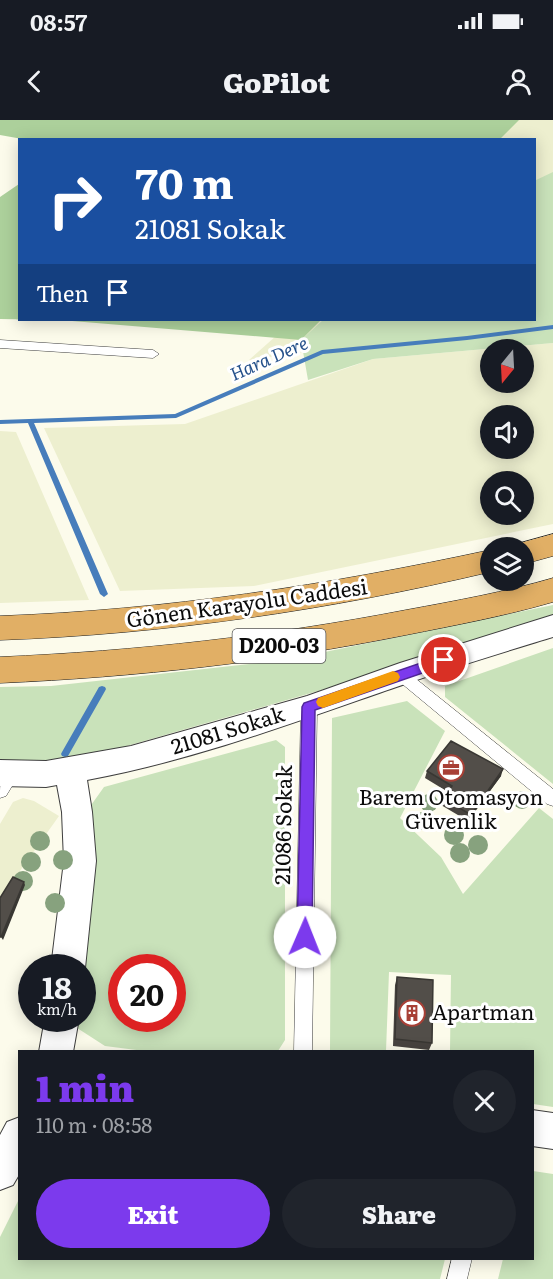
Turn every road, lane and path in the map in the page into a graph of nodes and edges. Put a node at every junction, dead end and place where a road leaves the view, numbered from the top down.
1 (0, 344) edge
2 (153, 354) dead end
3 (553, 545) edge
4 (534, 550) edge
5 (480, 563) edge
6 (553, 590) edge
7 (553, 626) edge
8 (0, 628) edge
9 (0, 670) edge
10 (400, 674) junction
11 (309, 707) junction
12 (70, 770) junction
13 (4, 779) edge
14 (553, 799) edge
15 (70, 954) edge
16 (303, 1050) edge
17 (18, 1123) edge
18 (534, 1128) edge
19 (553, 1131) edge
20 (0, 1140) edge
21 (18, 1140) edge
22 (0, 1172) edge
23 (462, 1260) edge
24 (457, 1279) edge

1 - 2 lane
3 - 4 highway
5 - 8 highway, Gönen Karayolu Caddesi / D200-03
6 - 9 highway, Gönen Karayolu Caddesi / D200-03
7 - 10 street, 21081 Sokak
10 - 11 street, 21081 Sokak
10 - 14 lane
11 - 12 street, 21081 Sokak
11 - 16 lane, 21086 Sokak
12 - 13 street, 21081 Sokak
12 - 15 street
17 - 20 lane
18 - 19 street
21 - 22 street
23 - 24 lane

